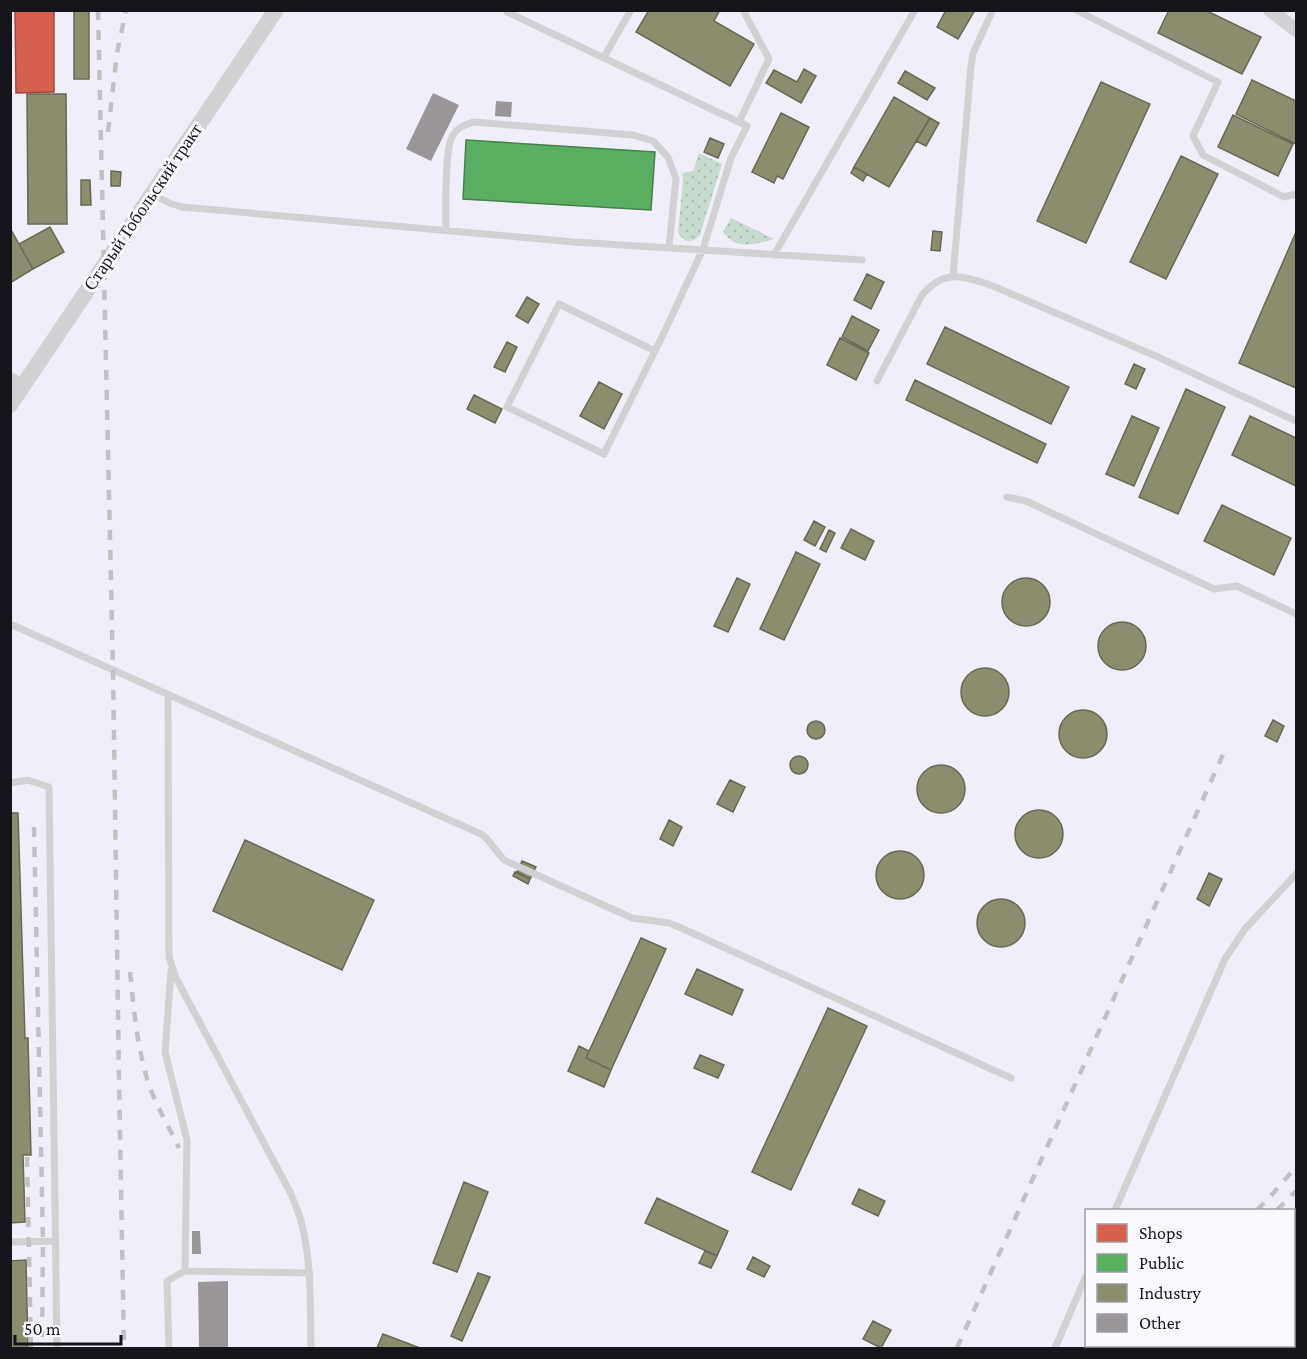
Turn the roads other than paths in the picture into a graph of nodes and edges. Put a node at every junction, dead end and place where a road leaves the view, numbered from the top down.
1 (276, 10) edge
2 (508, 10) edge
3 (631, 10) edge
4 (743, 10) edge
5 (915, 10) edge
6 (993, 10) edge
7 (1076, 10) edge
8 (1270, 10) edge
9 (1296, 30) edge
10 (604, 57) junction
11 (739, 122) junction
12 (152, 194) junction
13 (1296, 194) edge
14 (446, 230) junction
15 (669, 247) junction
16 (703, 249) junction
17 (774, 255) junction
18 (862, 260) dead end
19 (953, 276) junction
20 (655, 351) junction
21 (877, 381) dead end
22 (17, 383) edge
23 (10, 405) edge
24 (1296, 421) edge
25 (1007, 497) dead end
26 (1296, 614) edge
27 (10, 624) edge
28 (168, 695) junction
29 (10, 783) edge
30 (1296, 874) edge
31 (172, 968) junction
32 (1011, 1078) dead end
33 (1115, 1209) edge
34 (55, 1241) junction
35 (10, 1242) edge
36 (185, 1271) junction
37 (310, 1273) junction
38 (1085, 1278) edge
39 (57, 1348) edge
40 (169, 1348) edge
41 (311, 1348) edge
42 (1055, 1348) edge

1 - 12 street, Старый Тобольский тракт
2 - 10 lane
3 - 10 lane
4 - 11 lane
5 - 17 lane
6 - 19 lane
7 - 13 lane
8 - 9 street
10 - 11 lane
11 - 16 lane
12 - 14 lane
12 - 22 street, Старый Тобольский тракт
14 - 15 lane
14 - 15 lane
15 - 16 lane
16 - 17 lane
16 - 20 lane
17 - 18 lane
19 - 21 lane
19 - 24 lane
20 - 20 lane
22 - 23 street, Старый Тобольский тракт
25 - 26 lane
27 - 28 lane
28 - 31 lane
28 - 32 lane
29 - 34 lane
30 - 33 lane
31 - 36 lane
31 - 37 lane
34 - 35 lane
34 - 39 lane
36 - 37 lane
36 - 40 lane
37 - 41 lane
38 - 42 lane

